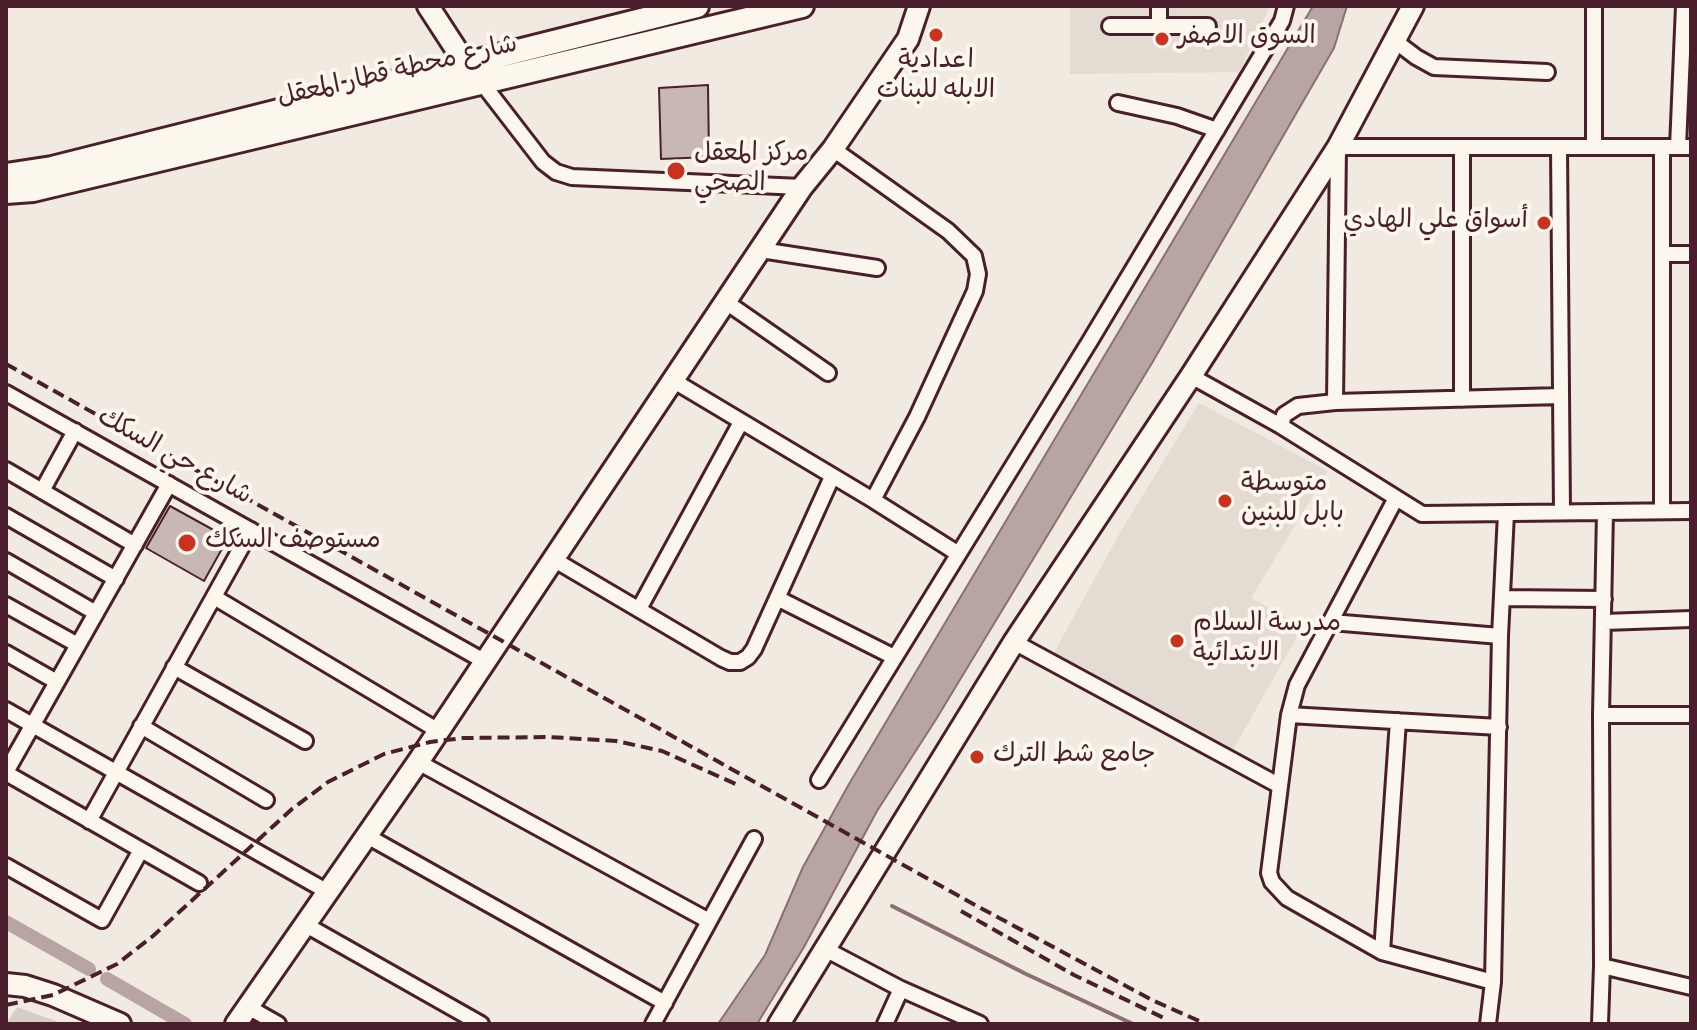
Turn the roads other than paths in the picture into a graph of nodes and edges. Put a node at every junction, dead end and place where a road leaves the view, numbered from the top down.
1 (428, 6) edge
2 (697, 6) edge
3 (802, 6) edge
4 (919, 6) edge
5 (1159, 6) edge
6 (1286, 6) edge
7 (1413, 6) edge
8 (1594, 6) edge
9 (1684, 6) edge
10 (657, 11) edge
11 (1110, 26) dead end
12 (1159, 26) junction
13 (1208, 26) dead end
14 (1395, 41) junction
15 (1686, 61) edge
16 (467, 66) junction
17 (1547, 72) dead end
18 (482, 83) junction
19 (1118, 103) dead end
20 (1217, 130) junction
21 (1338, 147) junction
22 (1462, 147) junction
23 (1559, 147) junction
24 (1594, 147) junction
25 (1662, 147) junction
26 (1685, 147) edge
27 (833, 149) junction
28 (6, 175) edge
29 (802, 187) junction
30 (6, 192) edge
31 (761, 250) junction
32 (1663, 254) junction
33 (1691, 254) edge
34 (877, 268) dead end
35 (726, 302) junction
36 (828, 373) dead end
37 (1191, 376) junction
38 (674, 381) junction
39 (6, 393) edge
40 (1561, 396) junction
41 (1462, 399) junction
42 (1335, 402) junction
43 (741, 422) junction
44 (1281, 426) junction
45 (75, 431) junction
46 (6, 470) edge
47 (832, 477) junction
48 (169, 484) junction
49 (42, 491) junction
50 (1396, 498) junction
51 (873, 500) junction
52 (1662, 511) junction
53 (1691, 511) edge
54 (1562, 512) junction
55 (1605, 512) junction
56 (1506, 513) junction
57 (6, 516) edge
58 (251, 530) junction
59 (135, 545) junction
60 (957, 553) junction
61 (553, 559) junction
62 (6, 561) edge
63 (116, 579) junction
64 (214, 597) junction
65 (777, 598) junction
66 (1503, 598) junction
67 (1604, 599) junction
68 (6, 605) edge
69 (639, 609) junction
70 (96, 613) junction
71 (1691, 619) edge
72 (1331, 622) junction
73 (1604, 622) junction
74 (1500, 636) junction
75 (1014, 642) junction
76 (78, 645) junction
77 (6, 653) edge
78 (894, 657) junction
79 (484, 661) junction
80 (174, 667) junction
81 (57, 682) junction
82 (6, 710) edge
83 (1289, 715) junction
84 (1601, 715) junction
85 (1691, 715) edge
86 (1398, 721) junction
87 (33, 725) junction
88 (141, 726) junction
89 (1499, 727) junction
90 (437, 730) junction
91 (305, 741) dead end
92 (418, 762) junction
93 (116, 772) junction
94 (6, 773) edge
95 (819, 780) dead end
96 (1280, 786) junction
97 (266, 800) dead end
98 (89, 821) junction
99 (367, 836) junction
100 (754, 839) dead end
101 (141, 850) junction
102 (6, 866) edge
103 (199, 883) dead end
104 (328, 892) junction
105 (709, 921) junction
106 (306, 925) junction
107 (825, 949) junction
108 (1382, 952) junction
109 (1602, 966) junction
110 (1493, 982) junction
111 (6, 984) edge
112 (1691, 987) edge
113 (901, 989) junction
114 (665, 1003) junction
115 (241, 1018) edge
116 (120, 1024) edge
117 (278, 1024) edge
118 (481, 1024) edge
119 (653, 1024) edge
120 (779, 1024) edge
121 (885, 1024) edge
122 (980, 1024) edge
123 (1488, 1024) edge
124 (1600, 1024) edge

1 - 16 street
2 - 10 main road, شارع محطة قطار المعقل
3 - 18 main road, شارع محطة قطار المعقل
4 - 27 street
5 - 12 street
6 - 20 street
7 - 14 street
8 - 24 street
9 - 15 street
10 - 16 main road, شارع محطة قطار المعقل
11 - 12 street
12 - 13 street
14 - 17 street
14 - 21 street
15 - 26 street
16 - 28 main road, شارع محطة قطار المعقل
18 - 29 street
18 - 30 main road, شارع محطة قطار المعقل
19 - 20 street
20 - 60 street
21 - 22 street
21 - 37 street
21 - 42 street
22 - 23 street
22 - 41 street
23 - 24 street
23 - 40 street
24 - 25 street
25 - 26 street
25 - 32 street
27 - 29 street
27 - 51 street
29 - 31 street
31 - 34 street
31 - 35 street
32 - 33 street
32 - 52 street
35 - 36 street
35 - 38 street
37 - 44 street
37 - 75 street
38 - 43 street
38 - 61 street
39 - 45 street, شارع حي السكك
40 - 41 street
40 - 54 street
41 - 42 street
42 - 44 street
43 - 47 street
43 - 69 street
44 - 50 street
45 - 48 street, شارع حي السكك
45 - 49 street
46 - 49 street
47 - 51 street
47 - 65 street
48 - 58 street, شارع حي السكك
48 - 59 street
49 - 59 street
50 - 56 street
50 - 72 street
51 - 60 street
52 - 53 street
52 - 55 street
54 - 55 street
54 - 56 street
55 - 67 street
56 - 66 street
57 - 63 street
58 - 64 street
58 - 79 street, شارع حي السكك
59 - 63 street
60 - 78 street
61 - 69 street
61 - 79 street
62 - 70 street
63 - 70 street
64 - 80 street
64 - 90 street
65 - 69 street
65 - 78 street
66 - 67 street
66 - 74 street
67 - 73 street
68 - 76 street
70 - 76 street
71 - 73 street
72 - 74 street
72 - 83 street
73 - 84 street
74 - 89 street
75 - 96 street
75 - 107 street
76 - 81 street
77 - 81 street
78 - 95 street
79 - 90 street
80 - 88 street
80 - 91 street
81 - 87 street
82 - 87 street
83 - 86 street
83 - 96 street
84 - 85 street
84 - 109 street
86 - 89 street
86 - 108 street
87 - 93 street
87 - 94 street
88 - 93 street
88 - 97 street
89 - 110 street
90 - 92 street
92 - 99 street
92 - 105 street
93 - 98 street
93 - 104 street
94 - 98 street
96 - 108 street
98 - 101 street
99 - 104 street
99 - 114 street
100 - 105 street
101 - 102 street
101 - 103 street
104 - 106 street
105 - 114 street
106 - 115 street
106 - 118 street
107 - 113 street
107 - 120 street
108 - 110 street
109 - 112 street
109 - 124 street
110 - 123 street
111 - 116 street
113 - 121 street
113 - 122 street
114 - 119 street
115 - 117 street

